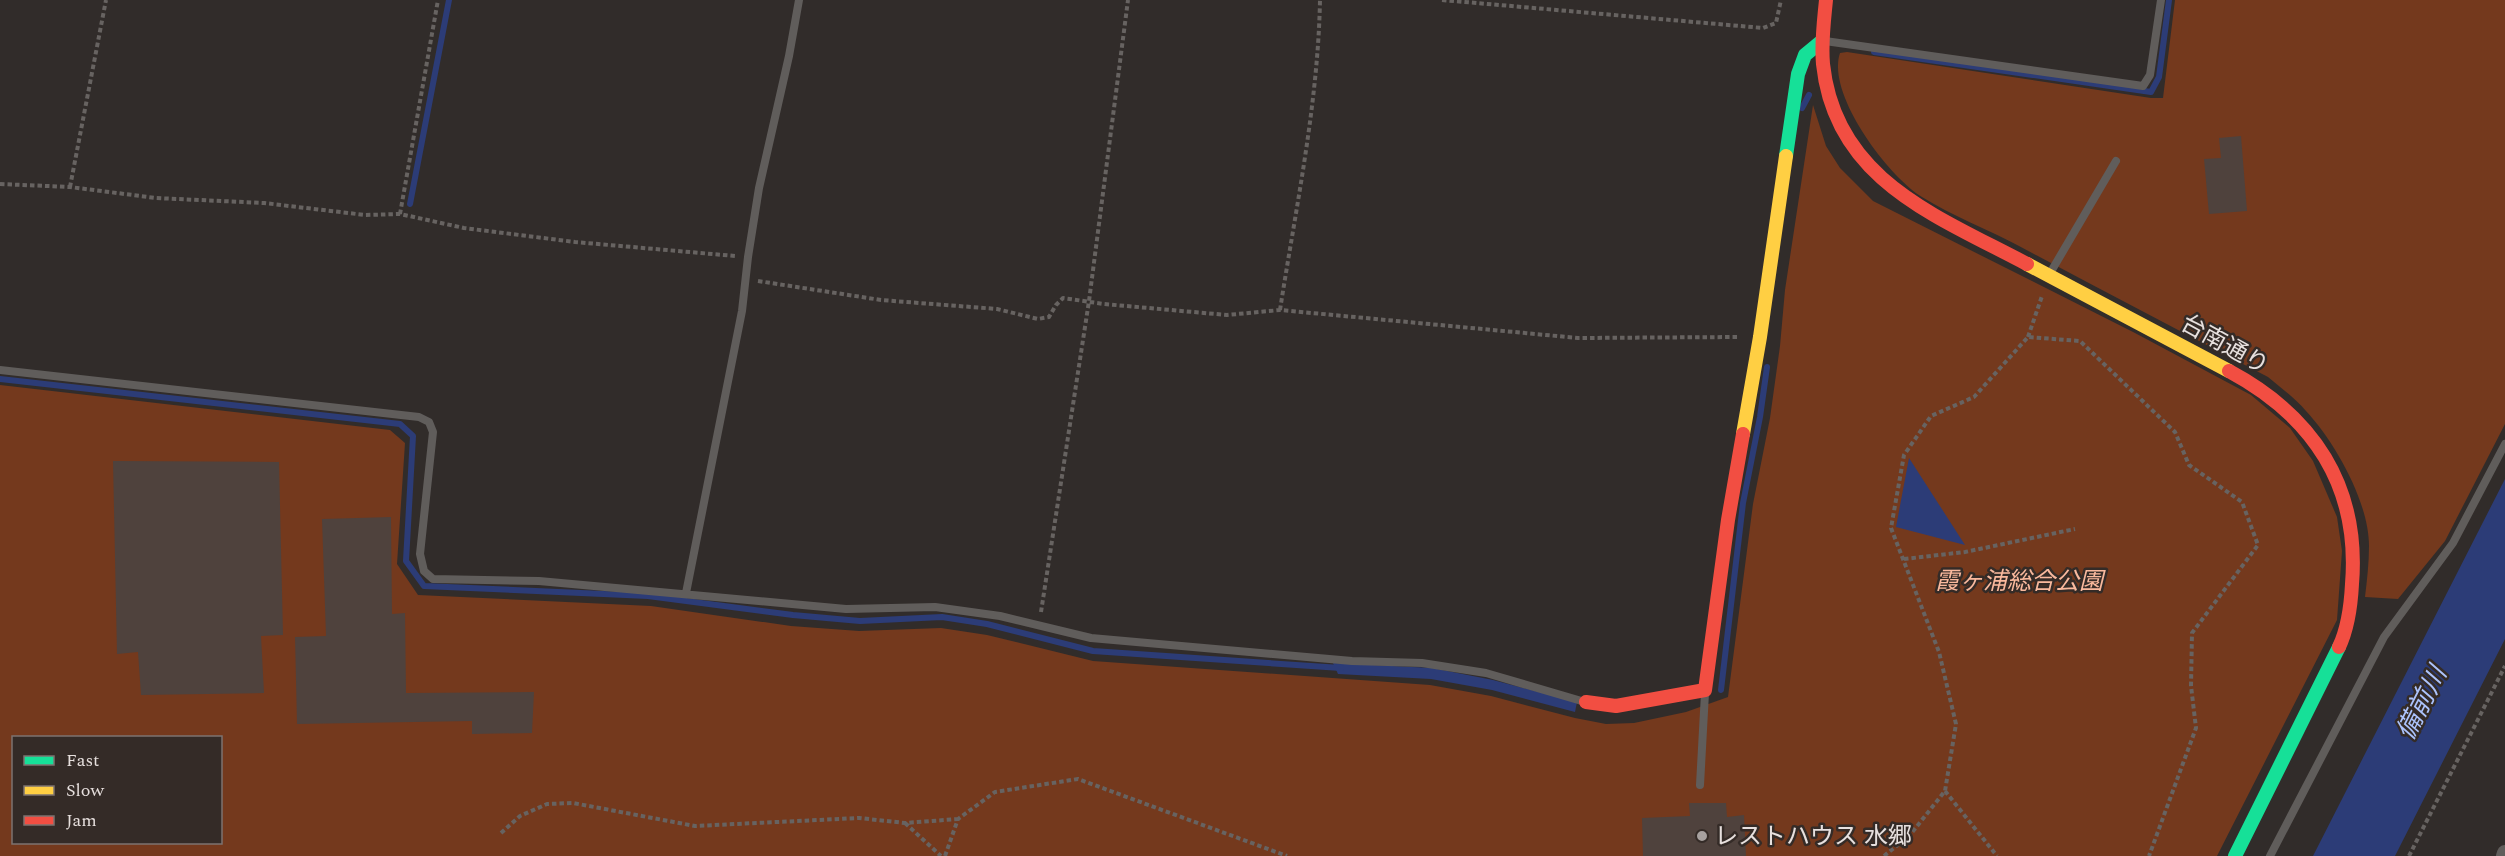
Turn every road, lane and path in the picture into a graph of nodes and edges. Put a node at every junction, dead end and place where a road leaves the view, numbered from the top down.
1 (106, 0) edge
2 (438, 0) edge
3 (799, 0) edge
4 (1128, 0) edge
5 (1320, 0) edge
6 (1442, 0) edge
7 (1781, 0) edge
8 (1826, 0) edge
9 (2161, 0) edge
10 (1822, 41) junction
11 (2116, 161) dead end
12 (0, 184) edge
13 (70, 187) junction
14 (400, 214) junction
15 (748, 257) junction
16 (2049, 276) junction
17 (745, 279) junction
18 (1089, 302) junction
19 (1280, 310) junction
20 (1760, 337) junction
21 (2028, 337) junction
22 (0, 370) edge
23 (2505, 444) edge
24 (2075, 529) dead end
25 (1904, 559) junction
26 (686, 593) junction
27 (1039, 625) junction
28 (2505, 666) edge
29 (1705, 690) junction
30 (1586, 702) joint
31 (1700, 785) dead end
32 (1945, 791) junction
33 (958, 819) junction
34 (905, 823) junction
35 (501, 833) dead end
36 (943, 856) edge
37 (1287, 856) edge
38 (1884, 856) edge
39 (1997, 856) edge
40 (2149, 856) edge
41 (2235, 856) edge
42 (2270, 856) edge
43 (2409, 856) edge

1 - 13 path
2 - 14 path
3 - 15 lane
4 - 18 path
5 - 19 path
6 - 7 path
8 - 10 street, 台南通り
9 - 10 lane
10 - 16 street, 台南通り
10 - 20 street
11 - 16 lane
12 - 13 path
13 - 14 path
14 - 15 path
15 - 17 lane
16 - 21 path
16 - 41 street, 台南通り
17 - 18 path
17 - 26 lane
18 - 19 path
18 - 27 path
19 - 20 path
20 - 29 street
21 - 25 path
21 - 40 path
22 - 26 lane
23 - 42 lane
24 - 25 path
25 - 32 path
26 - 27 lane
27 - 30 lane
28 - 43 path
29 - 30 street
29 - 31 lane
32 - 38 path
32 - 39 path
33 - 34 path
33 - 36 path
33 - 37 path
34 - 35 path
34 - 36 path

